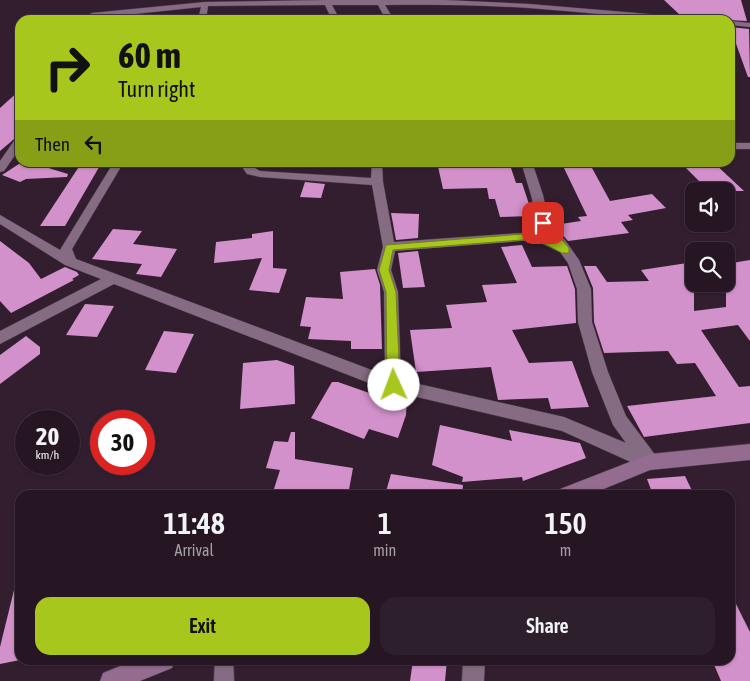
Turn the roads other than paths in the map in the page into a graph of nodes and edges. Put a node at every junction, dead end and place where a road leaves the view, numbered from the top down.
1 (327, 2) junction
2 (380, 2) junction
3 (205, 4) junction
4 (219, 5) dead end
5 (92, 15) edge
6 (203, 15) edge
7 (334, 15) edge
8 (387, 15) edge
9 (634, 15) edge
10 (735, 23) edge
11 (750, 24) edge
12 (735, 146) edge
13 (750, 146) edge
14 (15, 147) edge
15 (117, 167) edge
16 (247, 167) edge
17 (377, 167) edge
18 (528, 167) edge
19 (0, 169) edge
20 (378, 182) junction
21 (0, 219) edge
22 (389, 247) junction
23 (566, 250) junction
24 (70, 262) junction
25 (113, 279) junction
26 (0, 338) edge
27 (394, 385) junction
28 (750, 452) edge
29 (650, 462) junction
30 (580, 490) edge
31 (151, 665) edge
32 (224, 665) edge
33 (474, 665) edge
34 (111, 681) edge
35 (224, 681) edge
36 (473, 681) edge

1 - 2 street
1 - 3 street
1 - 7 street
2 - 8 street
2 - 9 street
3 - 4 street
3 - 5 street
3 - 6 street
10 - 11 street
12 - 13 street
14 - 19 street
15 - 24 street
16 - 20 street
17 - 20 street
18 - 23 street
20 - 22 street
21 - 24 street
22 - 23 street
22 - 27 street
23 - 29 street
24 - 25 street
25 - 26 street
25 - 27 street
27 - 29 street
28 - 29 street
29 - 30 street
31 - 34 street
32 - 35 lane
33 - 36 street

